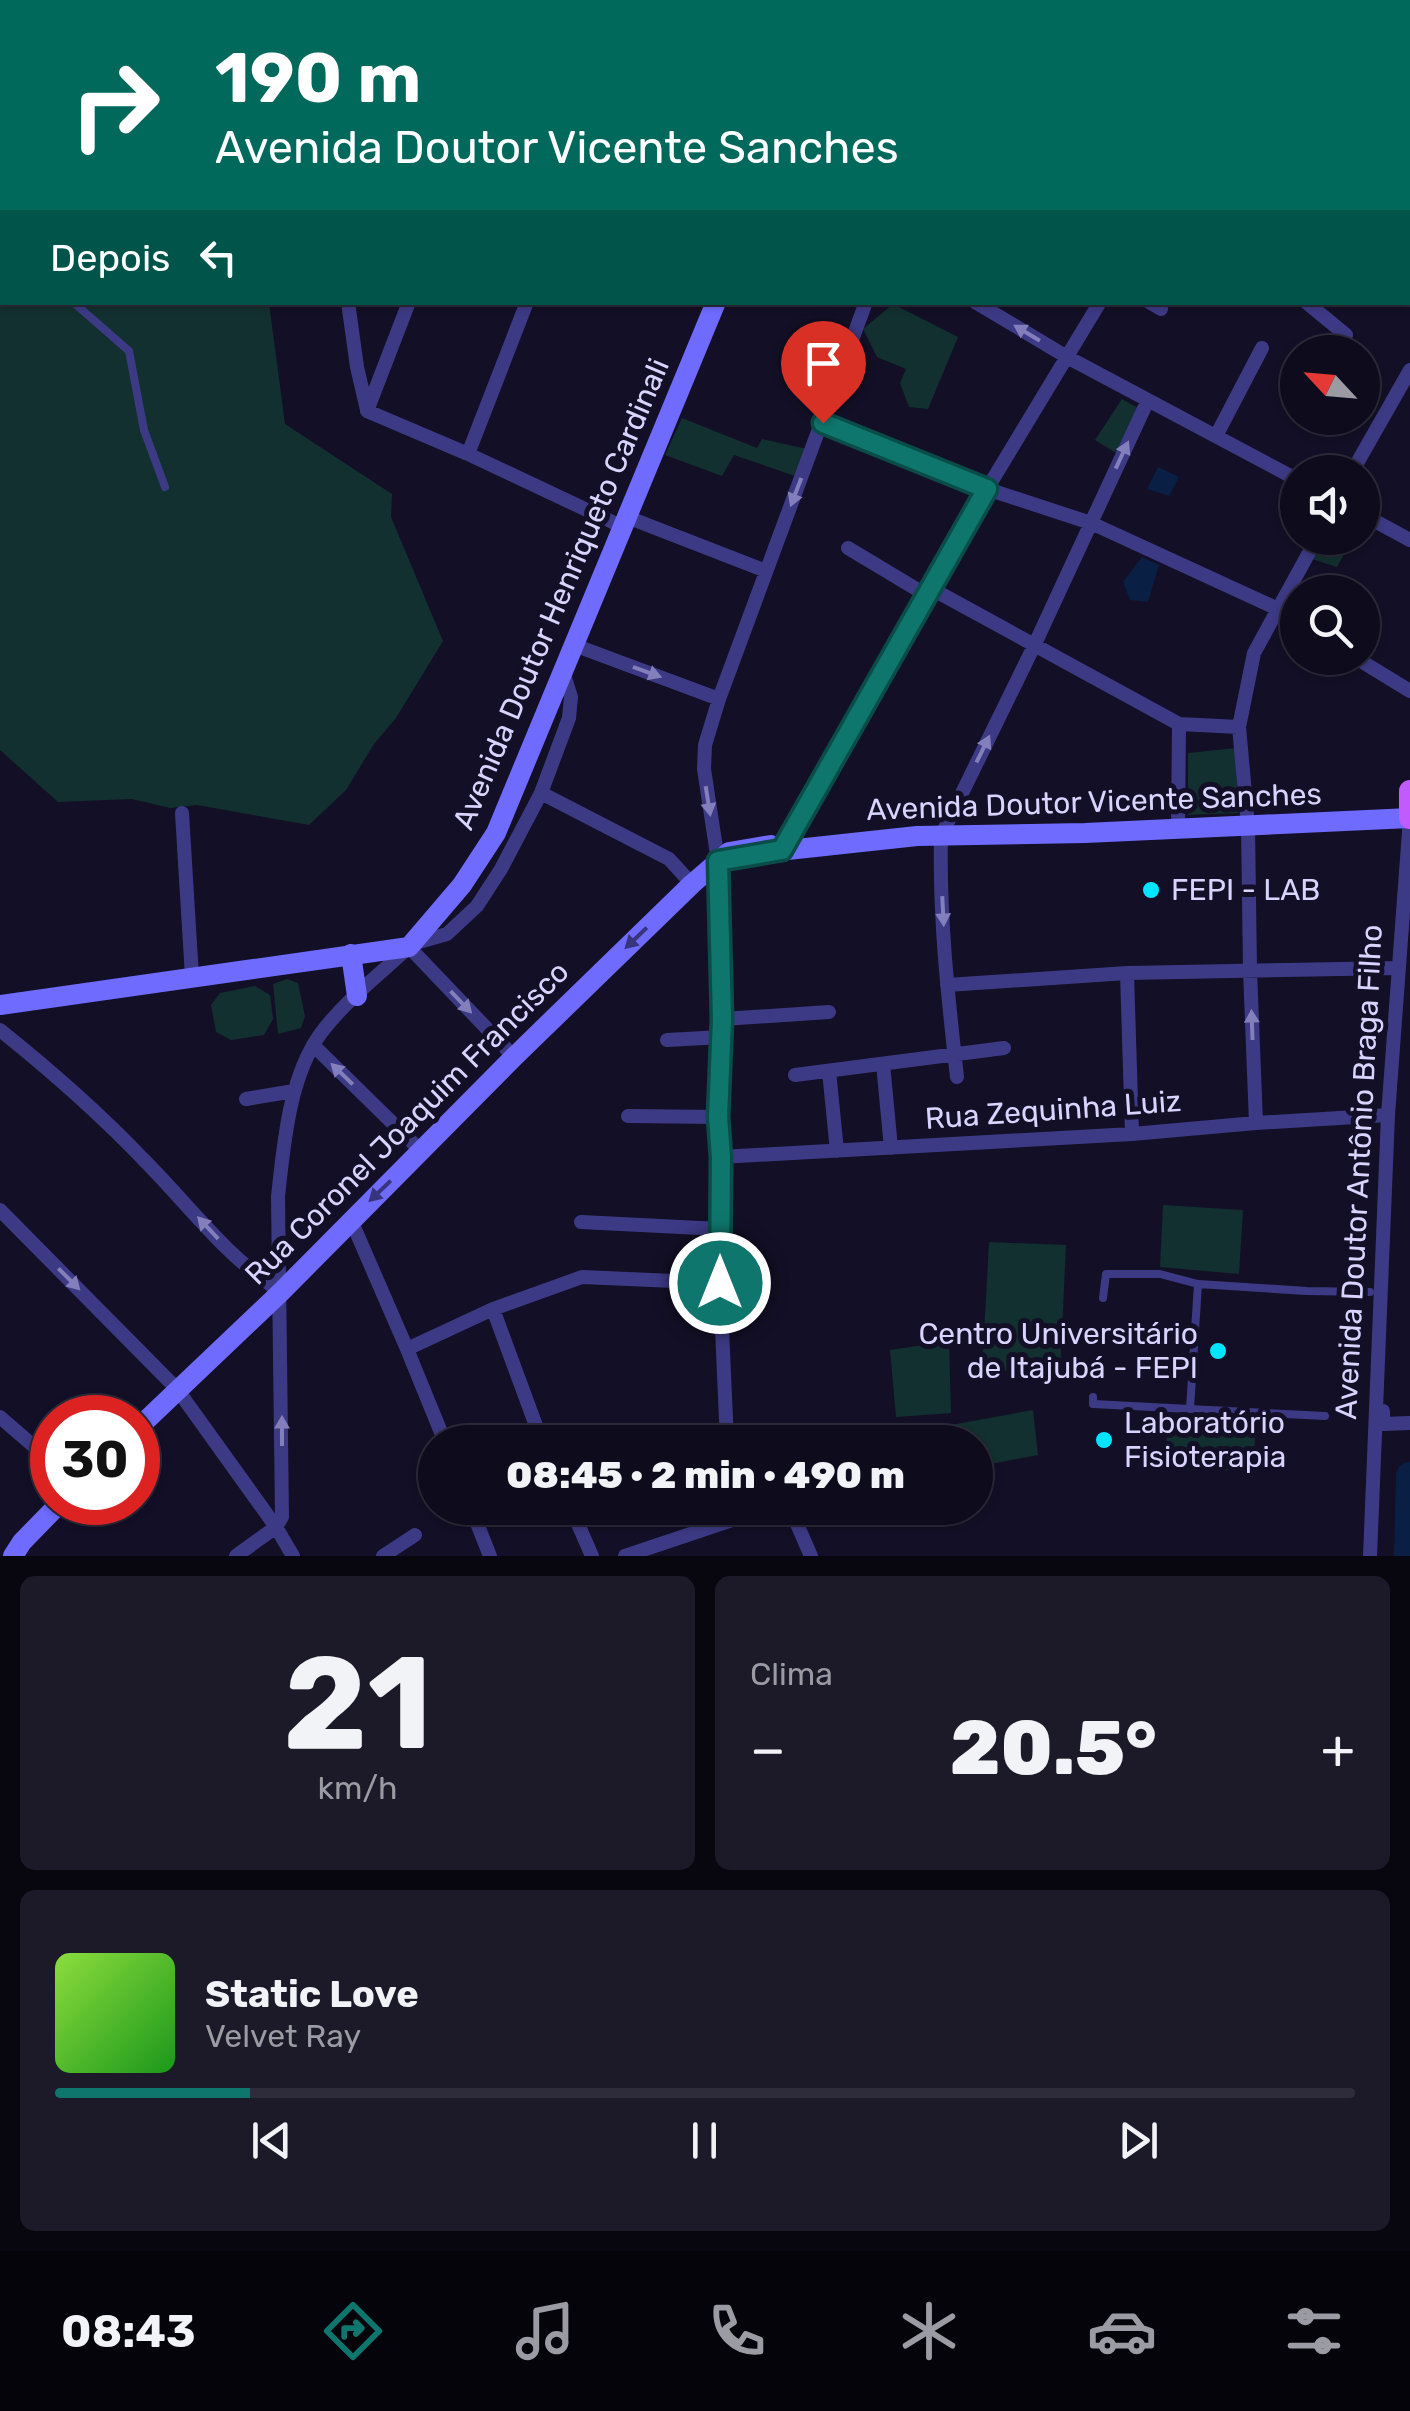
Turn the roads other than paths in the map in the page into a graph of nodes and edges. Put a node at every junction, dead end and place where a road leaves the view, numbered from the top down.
1 (76, 305) edge
2 (348, 305) edge
3 (408, 305) edge
4 (527, 305) edge
5 (715, 305) edge
6 (865, 305) edge
7 (980, 305) edge
8 (1098, 305) edge
9 (1310, 305) edge
10 (1346, 335) dead end
11 (1262, 348) dead end
12 (1067, 357) junction
13 (386, 364) junction
14 (357, 367) junction
15 (1410, 370) edge
16 (1148, 400) junction
17 (367, 411) junction
18 (823, 423) junction
19 (1216, 436) junction
20 (468, 454) junction
21 (1362, 455) edge
22 (1280, 470) edge
23 (164, 487) dead end
24 (987, 489) junction
25 (625, 522) junction
26 (1090, 523) junction
27 (1380, 524) edge
28 (1410, 540) edge
29 (848, 548) dead end
30 (1308, 555) edge
31 (766, 571) junction
32 (930, 592) junction
33 (1278, 609) junction
34 (574, 645) junction
35 (1034, 646) junction
36 (564, 672) junction
37 (1380, 673) edge
38 (1410, 691) edge
39 (719, 699) junction
40 (1179, 724) junction
41 (1238, 727) junction
42 (1410, 790) edge
43 (540, 794) junction
44 (182, 813) dead end
45 (1410, 818) edge
46 (1248, 826) junction
47 (1178, 828) junction
48 (940, 836) junction
49 (782, 850) junction
50 (718, 861) junction
51 (692, 884) junction
52 (410, 946) junction
53 (351, 954) junction
54 (1399, 968) junction
55 (1250, 970) junction
56 (1127, 973) junction
57 (192, 977) junction
58 (948, 986) junction
59 (356, 996) junction
60 (0, 1005) edge
61 (829, 1012) dead end
62 (722, 1019) junction
63 (0, 1030) edge
64 (722, 1037) junction
65 (667, 1040) dead end
66 (313, 1045) junction
67 (1004, 1048) dead end
68 (954, 1054) junction
69 (514, 1057) junction
70 (883, 1064) junction
71 (829, 1071) junction
72 (795, 1075) dead end
73 (957, 1077) dead end
74 (294, 1091) junction
75 (246, 1098) dead end
76 (1388, 1115) junction
77 (628, 1116) dead end
78 (718, 1117) junction
79 (1256, 1123) junction
80 (1132, 1134) junction
81 (892, 1148) junction
82 (421, 1151) junction
83 (837, 1151) junction
84 (721, 1157) junction
85 (0, 1210) edge
86 (350, 1220) junction
87 (580, 1222) dead end
88 (720, 1229) junction
89 (720, 1283) junction
90 (1198, 1284) junction
91 (280, 1292) junction
92 (1370, 1292) dead end
93 (1102, 1298) dead end
94 (493, 1310) junction
95 (407, 1349) junction
96 (177, 1389) junction
97 (1093, 1397) dead end
98 (1376, 1402) junction
99 (160, 1406) edge
100 (1190, 1409) junction
101 (1325, 1416) dead end
102 (0, 1417) edge
103 (1410, 1423) edge
104 (438, 1425) edge
105 (536, 1425) edge
106 (726, 1425) edge
107 (30, 1443) edge
108 (39, 1525) edge
109 (478, 1525) edge
110 (578, 1525) edge
111 (702, 1525) edge
112 (797, 1525) edge
113 (276, 1527) junction
114 (415, 1535) dead end
115 (13, 1556) edge
116 (236, 1556) edge
117 (293, 1556) edge
118 (382, 1556) edge
119 (490, 1556) edge
120 (592, 1556) edge
121 (625, 1556) edge
122 (811, 1556) edge
123 (1370, 1556) edge

1 - 23 lane
2 - 14 street
3 - 13 street
4 - 20 street
5 - 25 main road, Avenida Doutor Henriqueto Cardinali
6 - 18 street
12 -> 7 street
8 - 12 street
9 - 10 street
11 - 19 street
12 - 16 street
12 - 24 street
13 - 14 street
13 - 17 street
14 - 17 street
15 - 21 street
16 - 19 street
26 -> 16 street
17 - 20 street
18 - 24 street
18 -> 31 street
19 - 22 street
20 - 25 street
24 - 26 street
24 - 32 street
25 - 31 street
25 - 34 main road, Avenida Doutor Henriqueto Cardinali
26 - 33 street
26 - 35 street
27 - 28 street
29 - 32 street
30 - 33 street
31 - 39 street
32 - 35 street
32 - 49 street
33 - 41 street
34 - 36 main road, Avenida Doutor Henriqueto Cardinali
34 -> 39 street
35 - 40 street
48 -> 35 street
36 - 43 street
36 - 52 main road, Avenida Doutor Henriqueto Cardinali
37 - 38 street
39 -> 50 street
40 - 41 street
40 - 47 street
41 - 46 street
42 - 45 main road, Avenida Doutor Antônio Braga Filho
43 - 51 street
43 - 52 street
44 - 57 street
45 - 46 main road, Avenida Doutor Vicente Sanches
45 - 54 street, Avenida Doutor Antônio Braga Filho
46 - 47 main road, Avenida Doutor Vicente Sanches
46 - 55 street
47 - 48 main road, Avenida Doutor Vicente Sanches
48 - 49 main road, Avenida Doutor Vicente Sanches
48 -> 58 street
49 - 50 main road, Avenida Doutor Vicente Sanches
50 - 51 main road, Rua Coronel Joaquim Francisco
50 - 62 street
51 -> 69 main road, Rua Coronel Joaquim Francisco
52 - 53 main road
52 - 59 street
52 -> 69 street
53 - 57 main road
53 - 59 main road
54 - 55 street
54 - 76 street, Avenida Doutor Antônio Braga Filho
55 - 56 street
79 -> 55 street
56 - 58 street
56 - 80 street
57 - 60 main road
58 - 68 street
59 - 66 street
61 - 62 street
62 - 64 street
91 -> 63 street
64 - 65 street
64 - 78 street
66 - 74 street
82 -> 66 street
67 - 68 street
68 - 70 street
68 - 73 street
69 - 82 main road, Rua Coronel Joaquim Francisco
70 - 71 street
70 - 81 street
71 - 72 street
71 - 83 street
74 - 75 street
74 - 91 street
76 - 79 street, Rua Zequinha Luiz
76 - 98 street, Avenida Doutor Antônio Braga Filho
77 - 78 street
78 - 84 street
79 - 80 street, Rua Zequinha Luiz
80 - 81 street, Rua Zequinha Luiz
81 - 83 street, Rua Zequinha Luiz
82 -> 86 main road, Rua Coronel Joaquim Francisco
83 - 84 street, Rua Zequinha Luiz
84 - 88 street
85 -> 96 street
86 - 91 main road, Rua Coronel Joaquim Francisco
86 - 95 street
87 - 88 street
88 - 89 street
89 - 94 street
89 - 106 street
90 - 92 lane
90 - 93 lane
90 - 100 lane
91 - 96 main road, Rua Coronel Joaquim Francisco
113 -> 91 street
94 - 95 street
94 - 105 street
95 - 104 street
96 - 99 main road, Rua Coronel Joaquim Francisco
96 - 113 street
97 - 100 lane
98 - 103 street
98 - 123 street, Avenida Doutor Antônio Braga Filho
100 - 101 lane
102 - 107 street
108 - 115 main road
109 - 119 street
110 - 120 street
111 - 121 street
112 - 122 street
113 - 116 street
113 - 117 street
114 - 118 street

